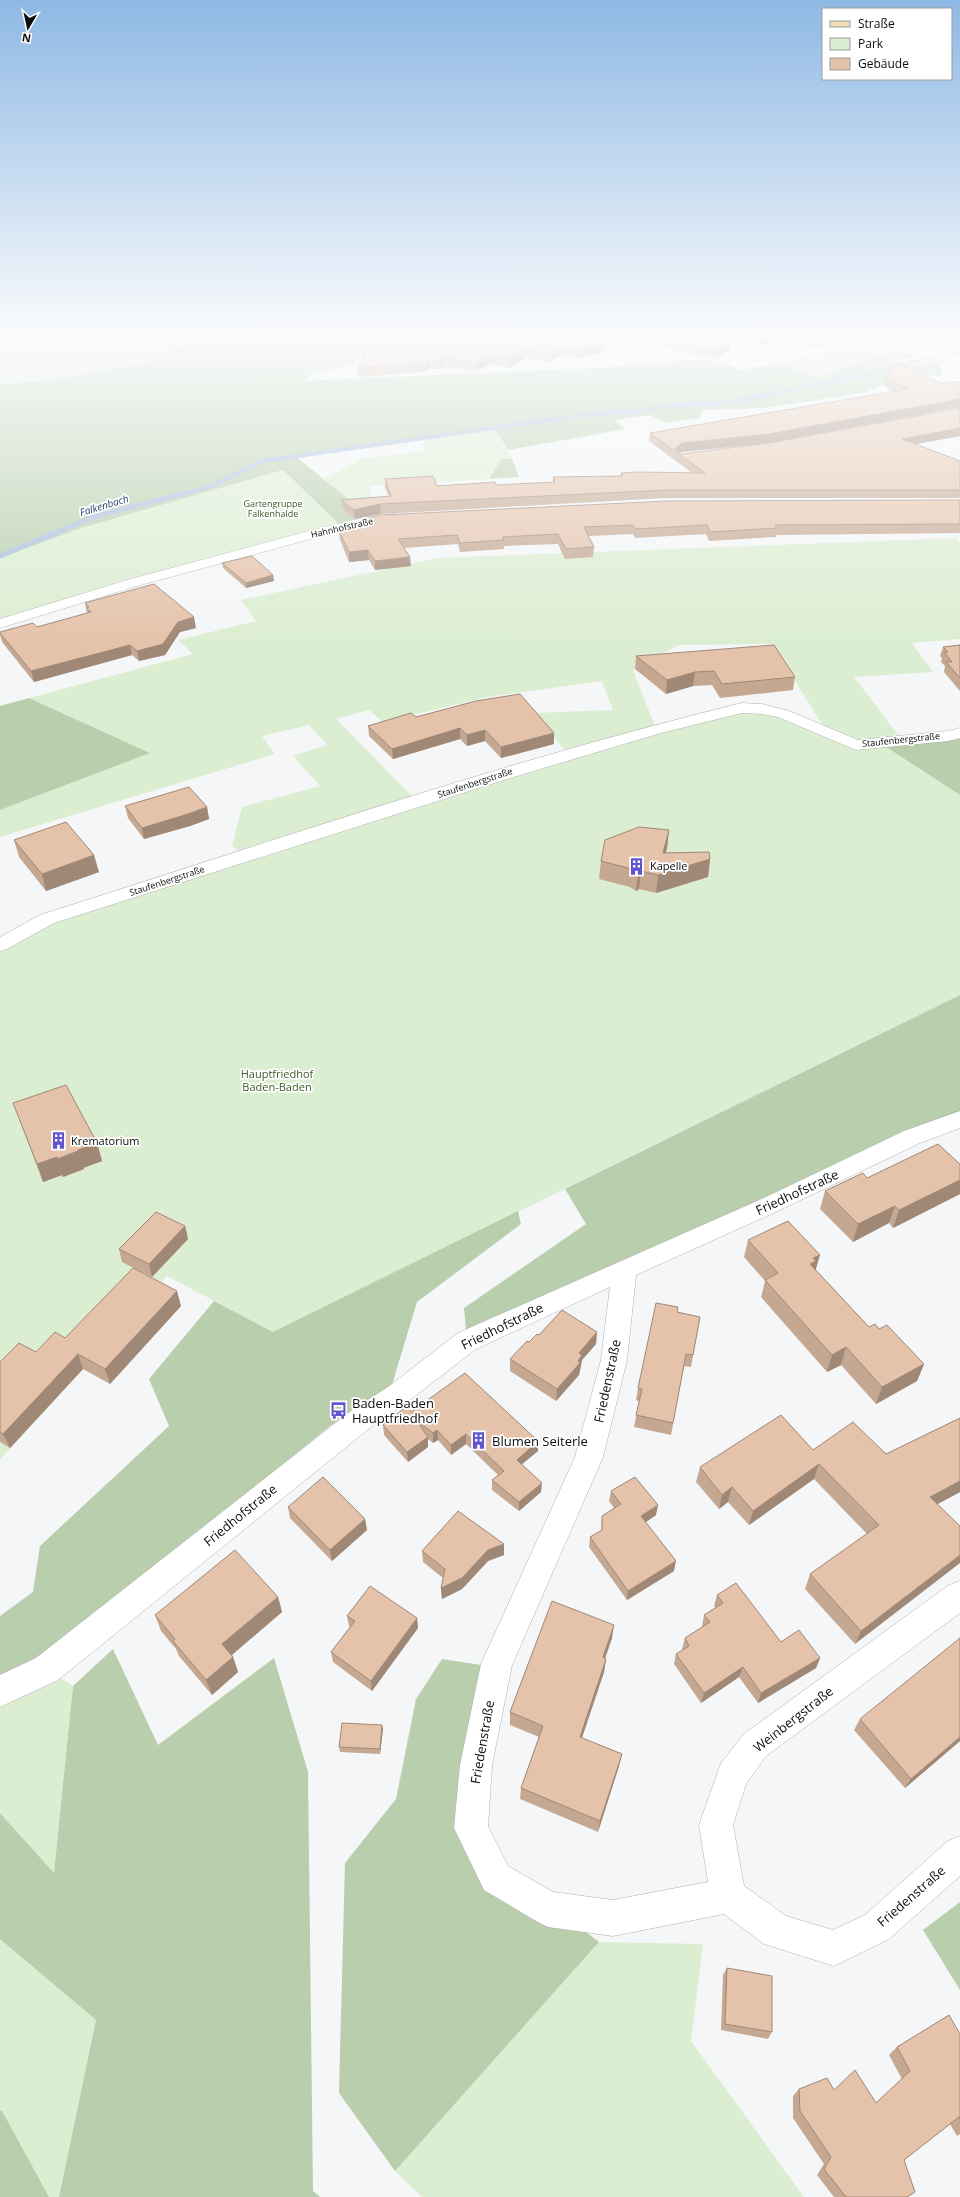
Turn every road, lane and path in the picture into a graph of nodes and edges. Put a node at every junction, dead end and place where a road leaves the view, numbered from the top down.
1 (404, 517) edge
2 (0, 624) edge
3 (960, 732) edge
4 (0, 945) edge
5 (960, 1119) edge
6 (624, 1269) junction
7 (960, 1594) edge
8 (0, 1691) edge
9 (960, 1853) edge
10 (728, 1896) junction

1 - 2 street, Hahnhofstraße
3 - 4 street, Staufenbergstraße
5 - 6 street, Friedhofstraße
6 - 8 street, Friedhofstraße
6 - 10 street, Friedenstraße
7 - 10 street, Weinbergstraße
9 - 10 street, Friedenstraße

